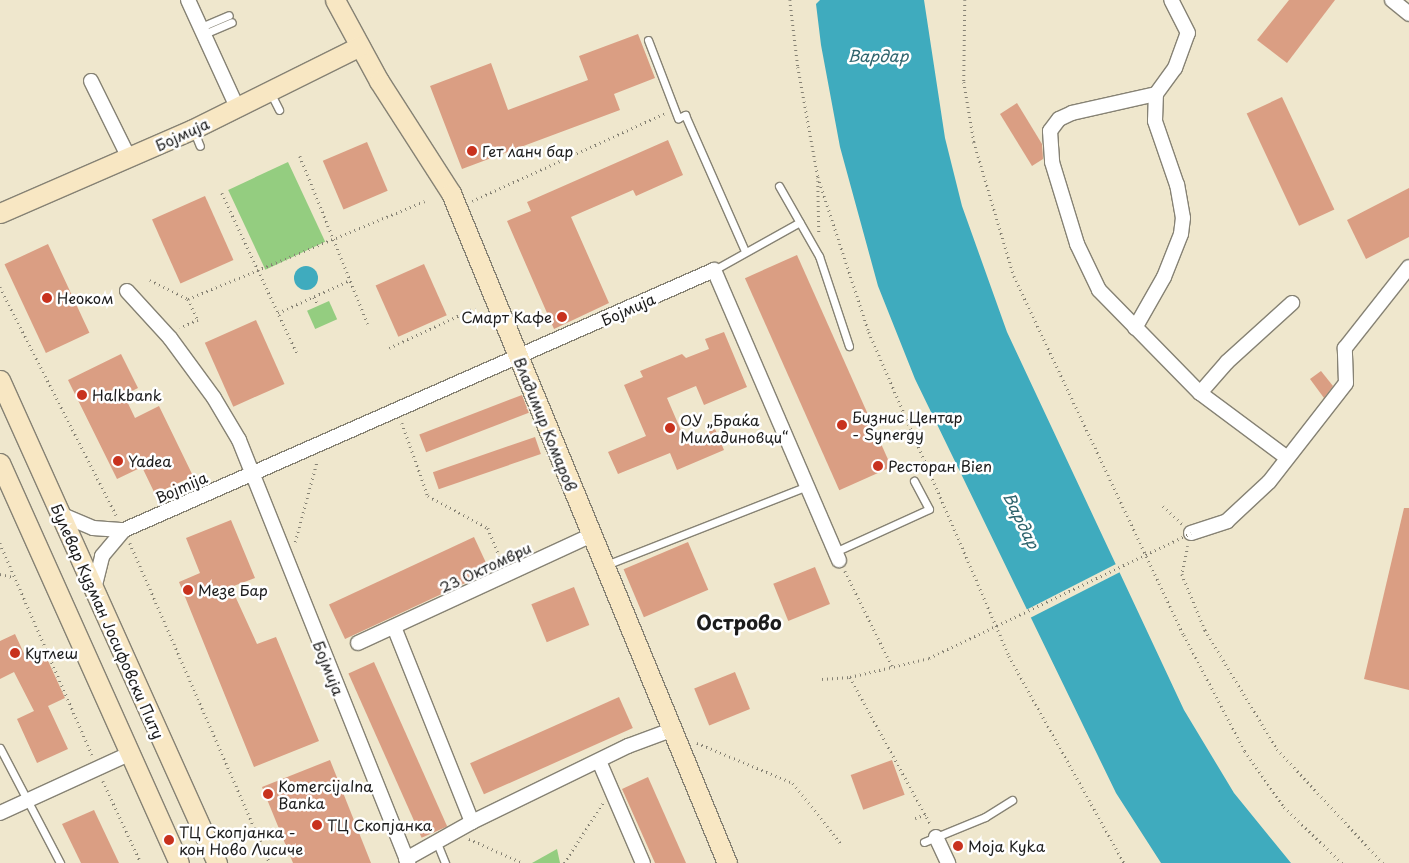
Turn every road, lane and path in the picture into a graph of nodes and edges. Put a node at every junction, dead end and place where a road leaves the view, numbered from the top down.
1 (188, 0) edge
2 (335, 0) edge
3 (790, 0) edge
4 (966, 0) edge
5 (1171, 0) edge
6 (1392, 0) edge
7 (1409, 14) edge
8 (230, 19) dead end
9 (202, 31) junction
10 (648, 40) dead end
11 (360, 46) junction
12 (91, 81) dead end
13 (270, 92) junction
14 (1156, 94) junction
15 (237, 107) junction
16 (674, 108) junction
17 (279, 110) dead end
18 (300, 156) dead end
19 (129, 158) junction
20 (818, 177) junction
21 (779, 186) dead end
22 (222, 193) dead end
23 (425, 201) dead end
24 (457, 207) junction
25 (0, 213) edge
26 (800, 222) junction
27 (334, 239) junction
28 (745, 251) junction
29 (819, 256) junction
30 (1409, 267) edge
31 (714, 270) junction
32 (258, 271) junction
33 (150, 280) dead end
34 (350, 280) junction
35 (0, 288) edge
36 (127, 291) dead end
37 (314, 296) junction
38 (188, 299) junction
39 (1292, 303) dead end
40 (318, 305) dead end
41 (475, 308) dead end
42 (278, 313) junction
43 (368, 324) dead end
44 (1135, 328) junction
45 (167, 334) junction
46 (849, 346) dead end
47 (390, 348) dead end
48 (298, 355) dead end
49 (520, 357) junction
50 (0, 380) edge
51 (1200, 393) junction
52 (397, 410) junction
53 (322, 442) junction
54 (1286, 457) junction
55 (0, 463) edge
56 (251, 473) junction
57 (914, 481) dead end
58 (808, 486) junction
59 (1164, 506) dead end
60 (60, 514) junction
61 (124, 530) junction
62 (1191, 533) junction
63 (590, 536) junction
64 (0, 543) edge
65 (838, 556) junction
66 (603, 566) junction
67 (288, 568) junction
68 (0, 574) edge
69 (507, 575) junction
70 (14, 577) junction
71 (94, 589) junction
72 (394, 627) junction
73 (358, 642) dead end
74 (892, 666) junction
75 (850, 677) junction
76 (822, 679) dead end
77 (671, 730) junction
78 (697, 743) dead end
79 (0, 748) edge
80 (129, 754) junction
81 (599, 761) junction
82 (98, 768) junction
83 (612, 789) junction
84 (26, 800) junction
85 (1012, 800) dead end
86 (0, 812) edge
87 (926, 814) junction
88 (915, 818) dead end
89 (472, 822) junction
90 (455, 832) junction
91 (930, 839) junction
92 (437, 843) junction
93 (842, 845) dead end
94 (407, 861) edge
95 (60, 863) edge
96 (141, 863) edge
97 (179, 863) edge
98 (217, 863) edge
99 (270, 863) edge
100 (445, 863) edge
101 (523, 863) edge
102 (564, 863) edge
103 (643, 863) edge
104 (727, 863) edge
105 (948, 863) edge
106 (1124, 863) edge
107 (1342, 863) edge
108 (1383, 863) edge

1 - 9 street
2 - 11 street, Владимир Комаров
3 - 20 path
4 - 107 path
5 - 14 street
6 - 7 street
8 - 9 lane
9 - 15 street
10 - 16 lane
11 - 13 street, Бојмија
11 - 24 street, Владимир Комаров
12 - 19 street
13 - 15 street, Бојмија
13 - 17 lane
14 - 44 street
14 - 44 street
15 - 19 street, Бојмија
16 - 24 path
16 - 28 lane
18 - 27 path
19 - 25 street, Бојмија
20 - 29 path
20 - 106 path
21 - 26 lane
22 - 32 path
23 - 27 path
24 - 49 street, Владимир Комаров
26 - 28 lane
26 - 29 lane
27 - 32 path
27 - 34 path
28 - 31 lane
29 - 46 lane
30 - 54 street
31 - 49 street, Бојмија
31 - 58 street
32 - 38 path
32 - 42 path
33 - 38 path
34 - 37 path
34 - 43 path
35 - 61 path
36 - 45 street, Бојмија
37 - 40 path
37 - 42 path
38 - 45 path
39 - 51 street
41 - 47 path
42 - 48 path
44 - 51 street
45 - 56 street, Бојмија
49 - 52 street, Бојмија
49 - 63 street, Владимир Комаров
50 - 60 street, Булевар Кузман Јосифовски Питу
51 - 54 street
52 - 53 street, Бојмија
52 - 69 path
53 - 56 street, Бојмија
53 - 67 path
54 - 62 street
55 - 80 street
56 - 61 street, Bojmija
56 - 67 street, Бојмија
57 - 65 lane
58 - 65 street
58 - 66 lane
59 - 62 path
60 - 61 street
60 - 71 street, Булевар Кузман Јосифовски Питу
61 - 71 street
61 - 99 path
62 - 74 path, bridge
62 - 108 path
63 - 66 street, Владимир Комаров
63 - 69 street, 23 Октомври
64 - 70 path
65 - 74 path
66 - 77 street, Владимир Комаров
67 - 94 street, Бојмија
68 - 70 path
69 - 72 street, 23 Октомври
70 - 82 path
71 - 98 street, Булевар Кузман Јосифовски Питу
72 - 73 street, 23 Октомври
72 - 89 street
74 - 75 path
75 - 76 path
75 - 87 path
77 - 81 street
77 - 104 street, Владимир Комаров
78 - 93 path
79 - 84 lane
80 - 82 street
80 - 97 street
81 - 83 street
81 - 89 street
82 - 84 street
82 - 96 path
83 - 102 path
83 - 103 street
84 - 86 street
84 - 95 lane
85 - 91 lane
87 - 88 path
87 - 91 path
89 - 90 street
90 - 92 street
90 - 101 path
91 - 105 street
92 - 94 street
92 - 100 lane

